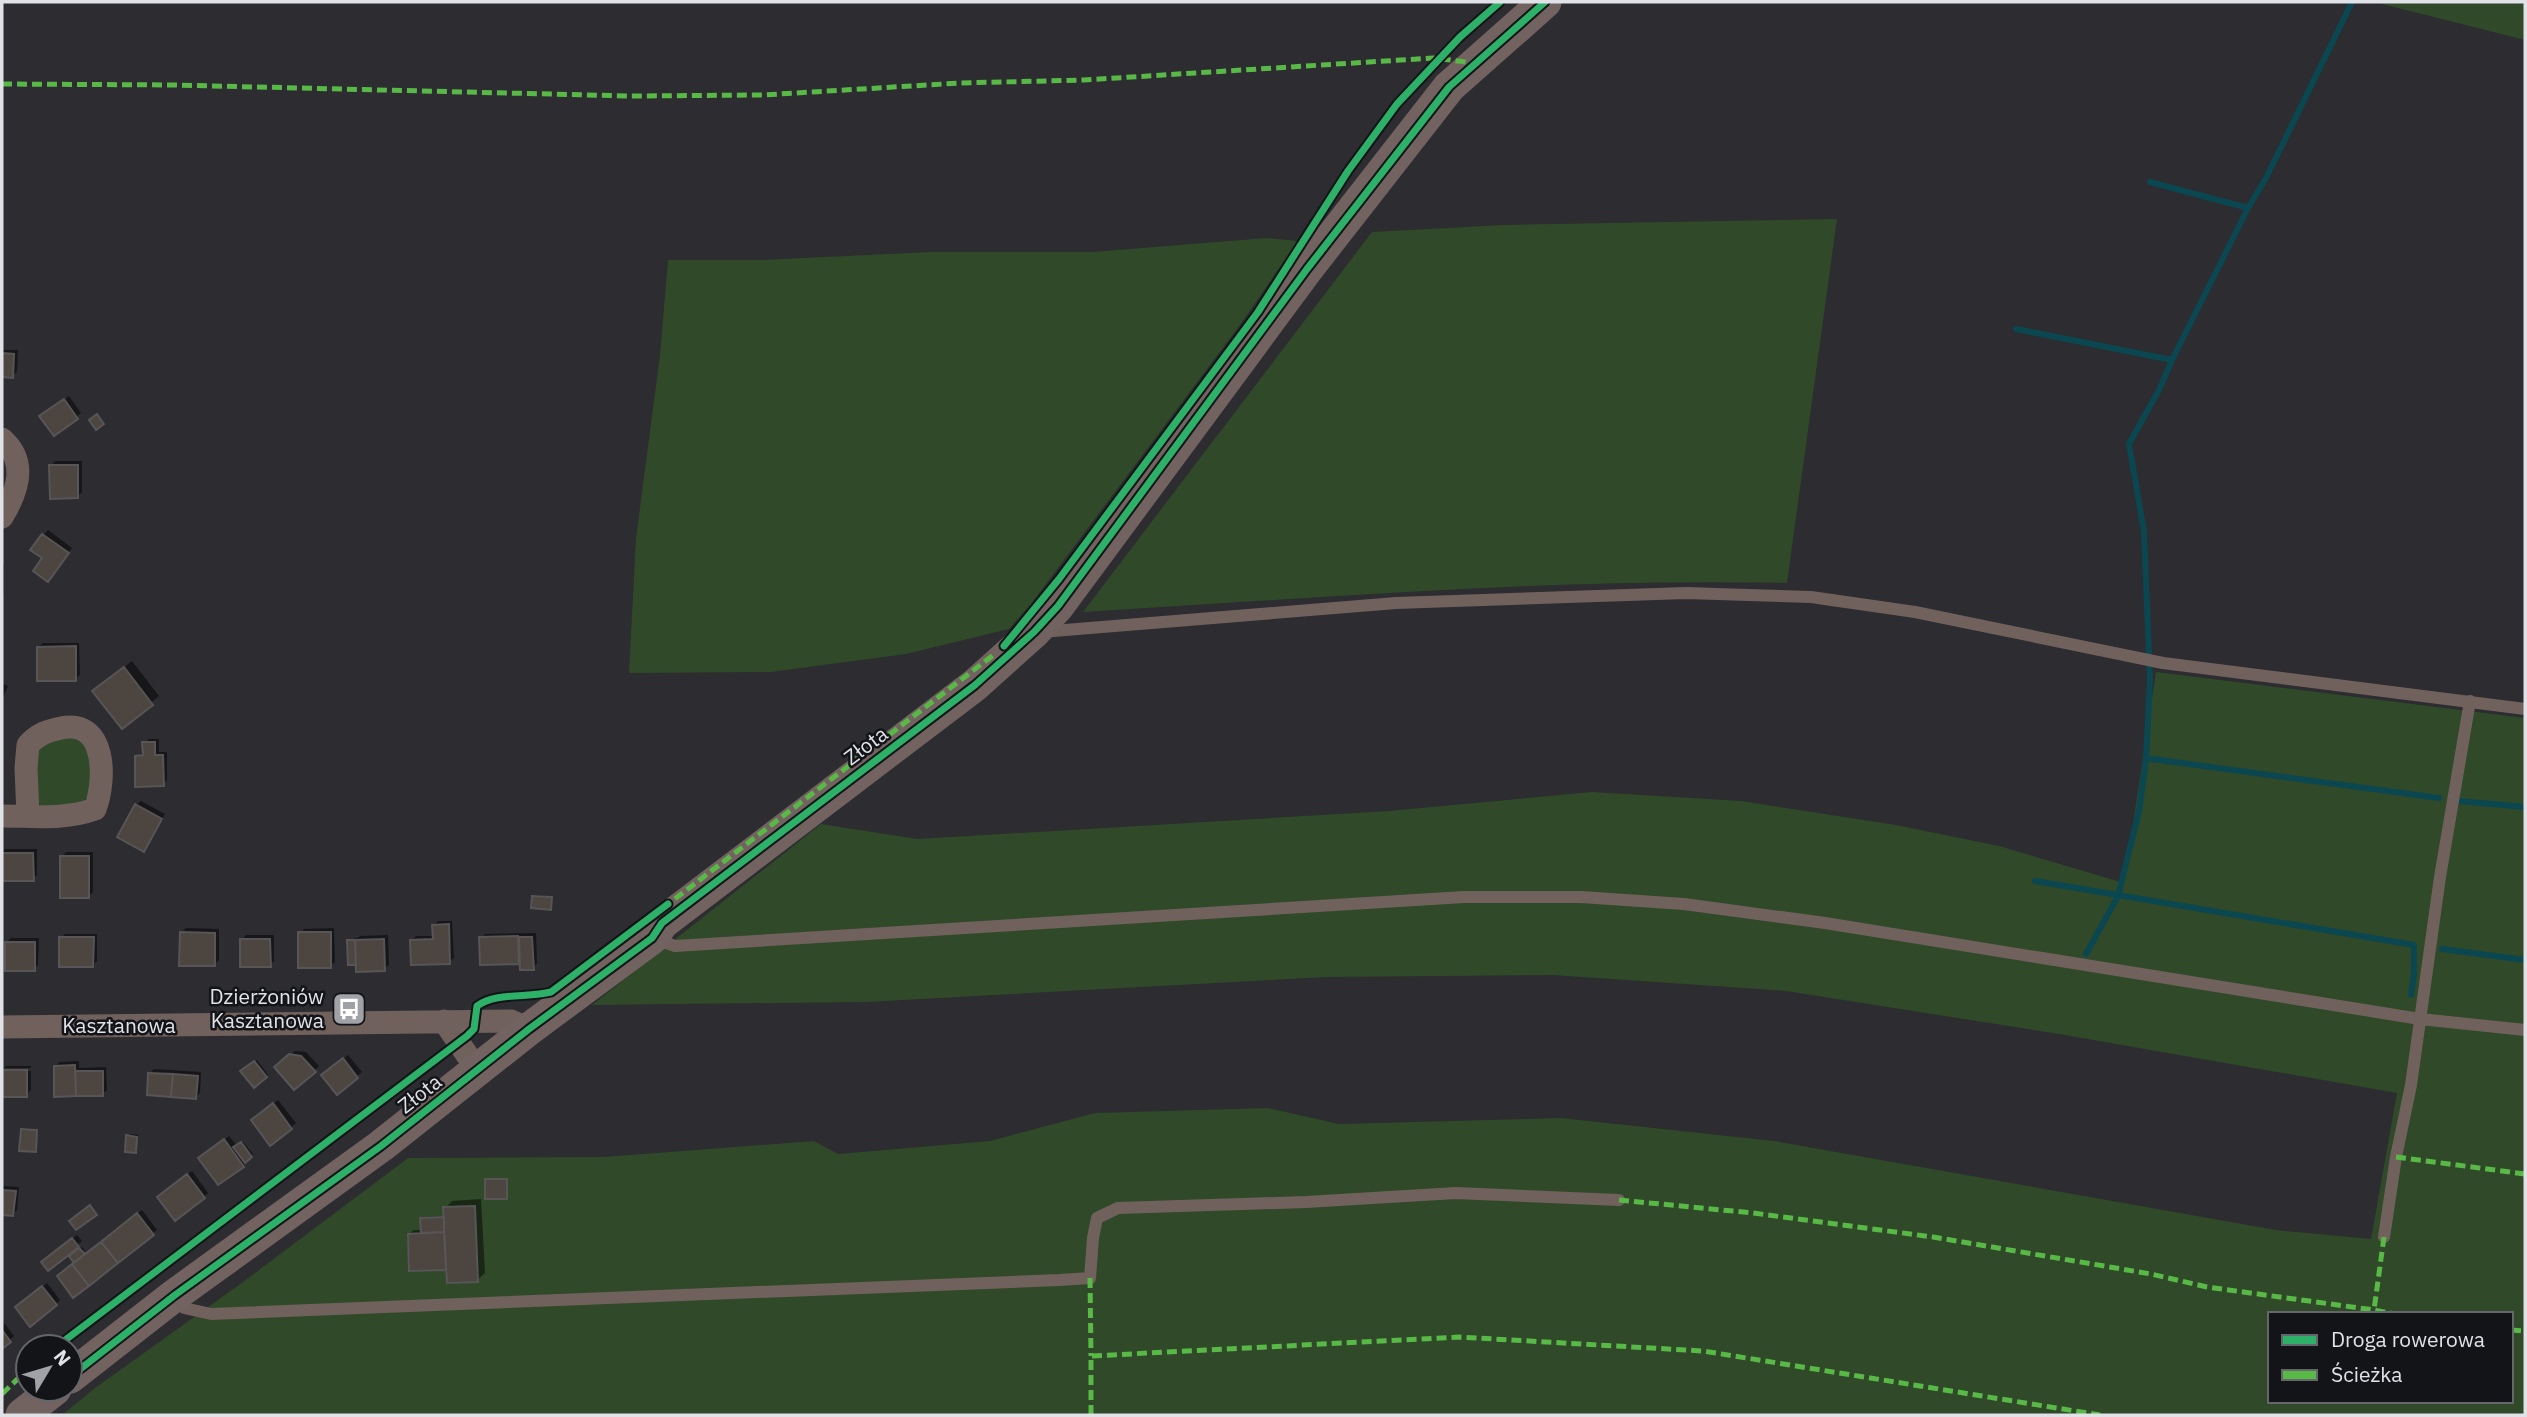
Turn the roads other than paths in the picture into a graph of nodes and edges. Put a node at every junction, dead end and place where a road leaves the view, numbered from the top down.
1 (1545, 2) edge
2 (2, 439) edge
3 (2, 517) edge
4 (1034, 632) junction
5 (2470, 701) junction
6 (2525, 709) edge
7 (2, 816) edge
8 (28, 816) junction
9 (652, 938) junction
10 (2420, 1019) junction
11 (444, 1021) junction
12 (2, 1027) edge
13 (529, 1030) junction
14 (2525, 1030) edge
15 (478, 1071) junction
16 (1619, 1200) dead end
17 (2384, 1237) dead end
18 (174, 1295) junction
19 (84, 1366) edge
20 (37, 1403) edge
21 (22, 1415) edge

1 - 4 street, Złota
2 - 3 street
4 - 5 lane
4 - 9 street, Złota
5 - 6 lane
5 - 10 lane
7 - 8 street
8 - 8 street
9 - 10 lane
9 - 13 street, Złota
10 - 14 lane
10 - 17 lane
11 - 12 street, Kasztanowa
11 - 13 street, Kasztanowa
11 - 15 street
13 - 15 street, Złota
15 - 18 street, Złota
16 - 18 lane
18 - 19 street, Złota
20 - 21 street

